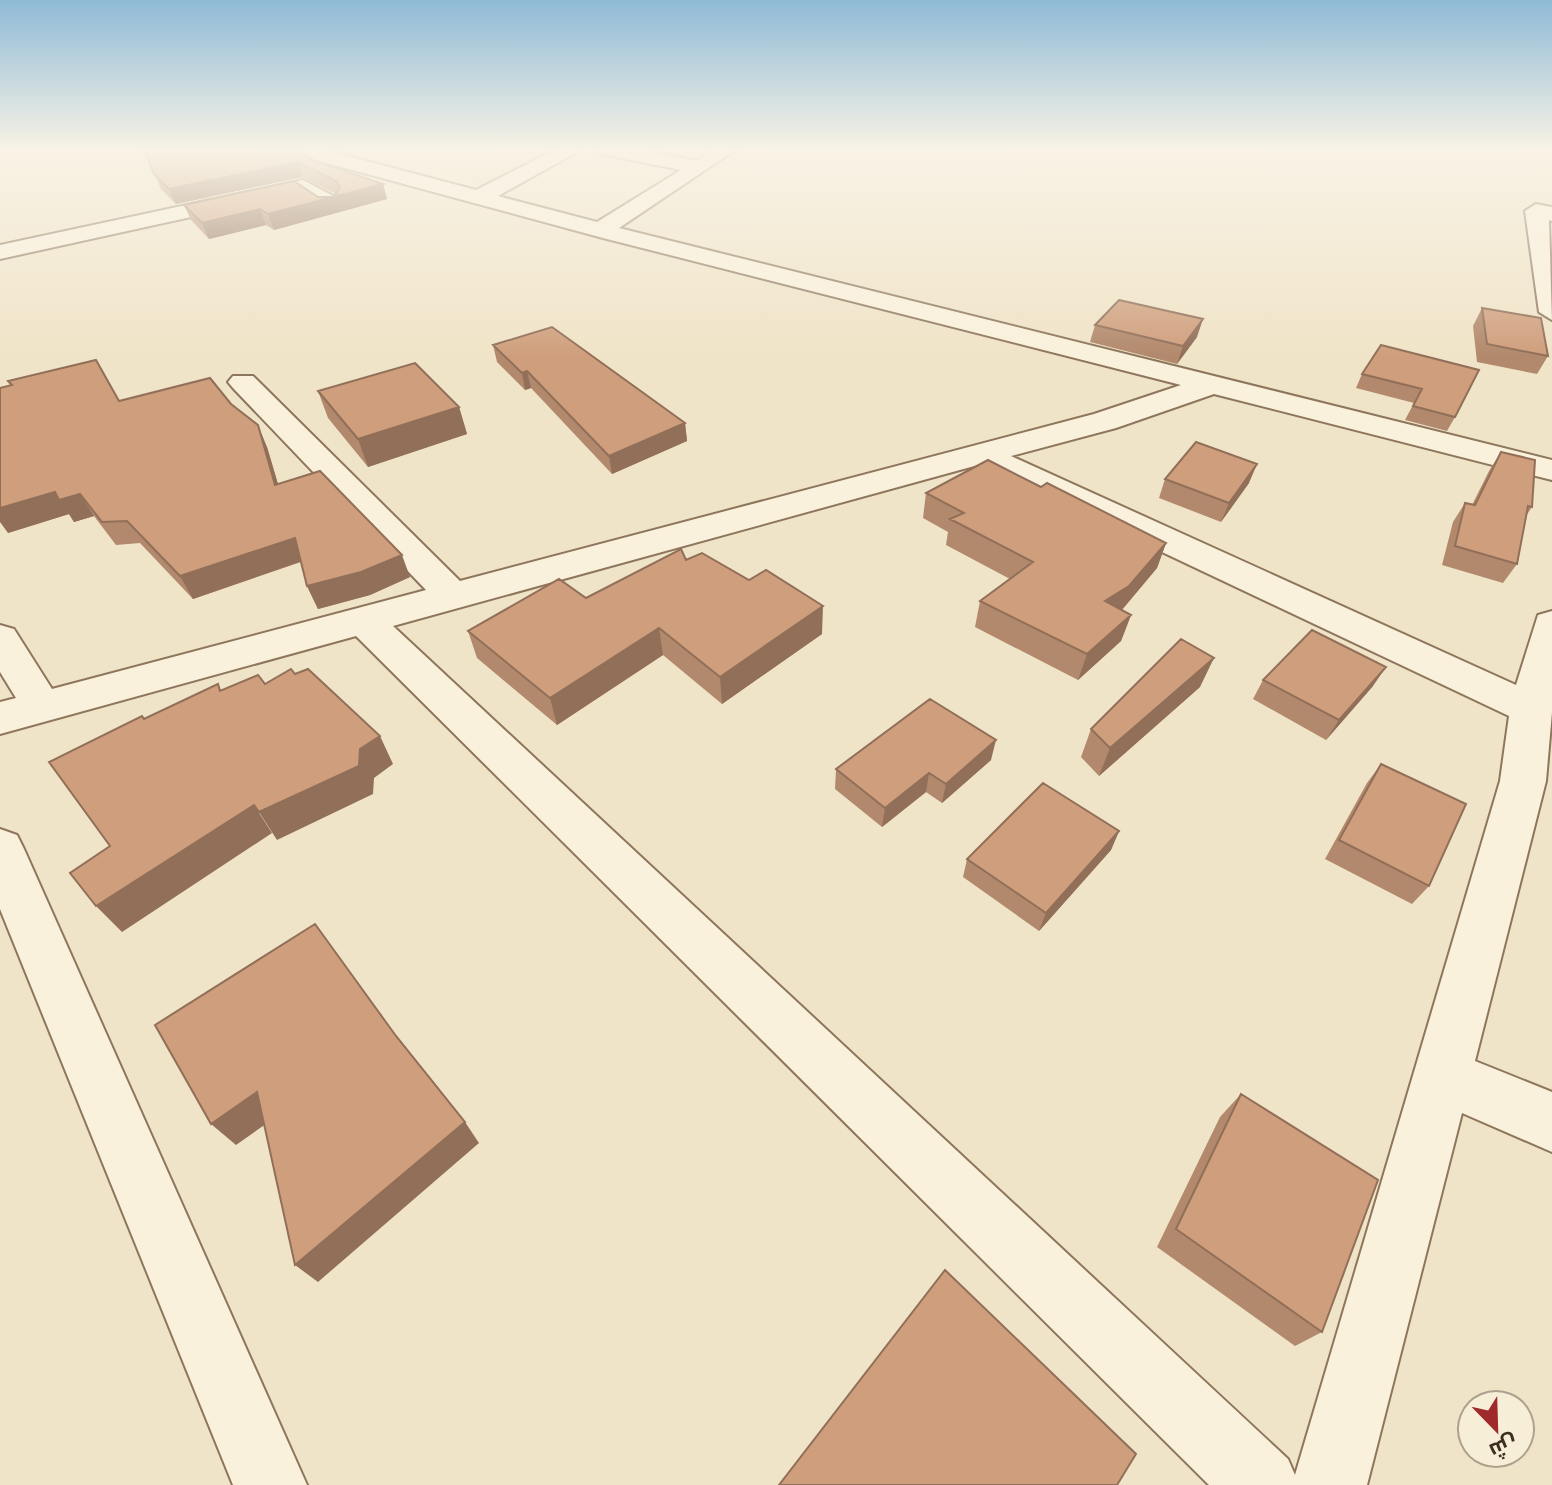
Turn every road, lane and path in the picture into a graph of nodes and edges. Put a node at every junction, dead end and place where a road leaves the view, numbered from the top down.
1 (159, 217) edge
2 (552, 217) edge
3 (621, 217) edge
4 (1537, 217) edge
5 (601, 230) junction
6 (0, 252) edge
7 (1551, 305) edge
8 (243, 382) dead end
9 (1211, 385) junction
10 (980, 454) junction
11 (1552, 470) edge
12 (454, 597) junction
13 (363, 620) junction
14 (1552, 624) edge
15 (0, 638) edge
16 (42, 707) junction
17 (1531, 709) junction
18 (0, 718) edge
19 (1538, 785) edge
20 (0, 849) edge
21 (1442, 1076) junction
22 (1552, 1122) edge
23 (270, 1485) edge
24 (1262, 1485) edge
25 (1330, 1485) edge

1 - 6 street
2 - 5 street
3 - 5 street
4 - 7 street
5 - 9 street
8 - 12 street
9 - 10 street
9 - 11 street
10 - 12 street
10 - 17 street
12 - 13 street
13 - 16 street
13 - 24 street
14 - 17 street
15 - 16 street
16 - 18 street
17 - 19 street
19 - 21 street
20 - 23 street
21 - 22 street
21 - 25 street

